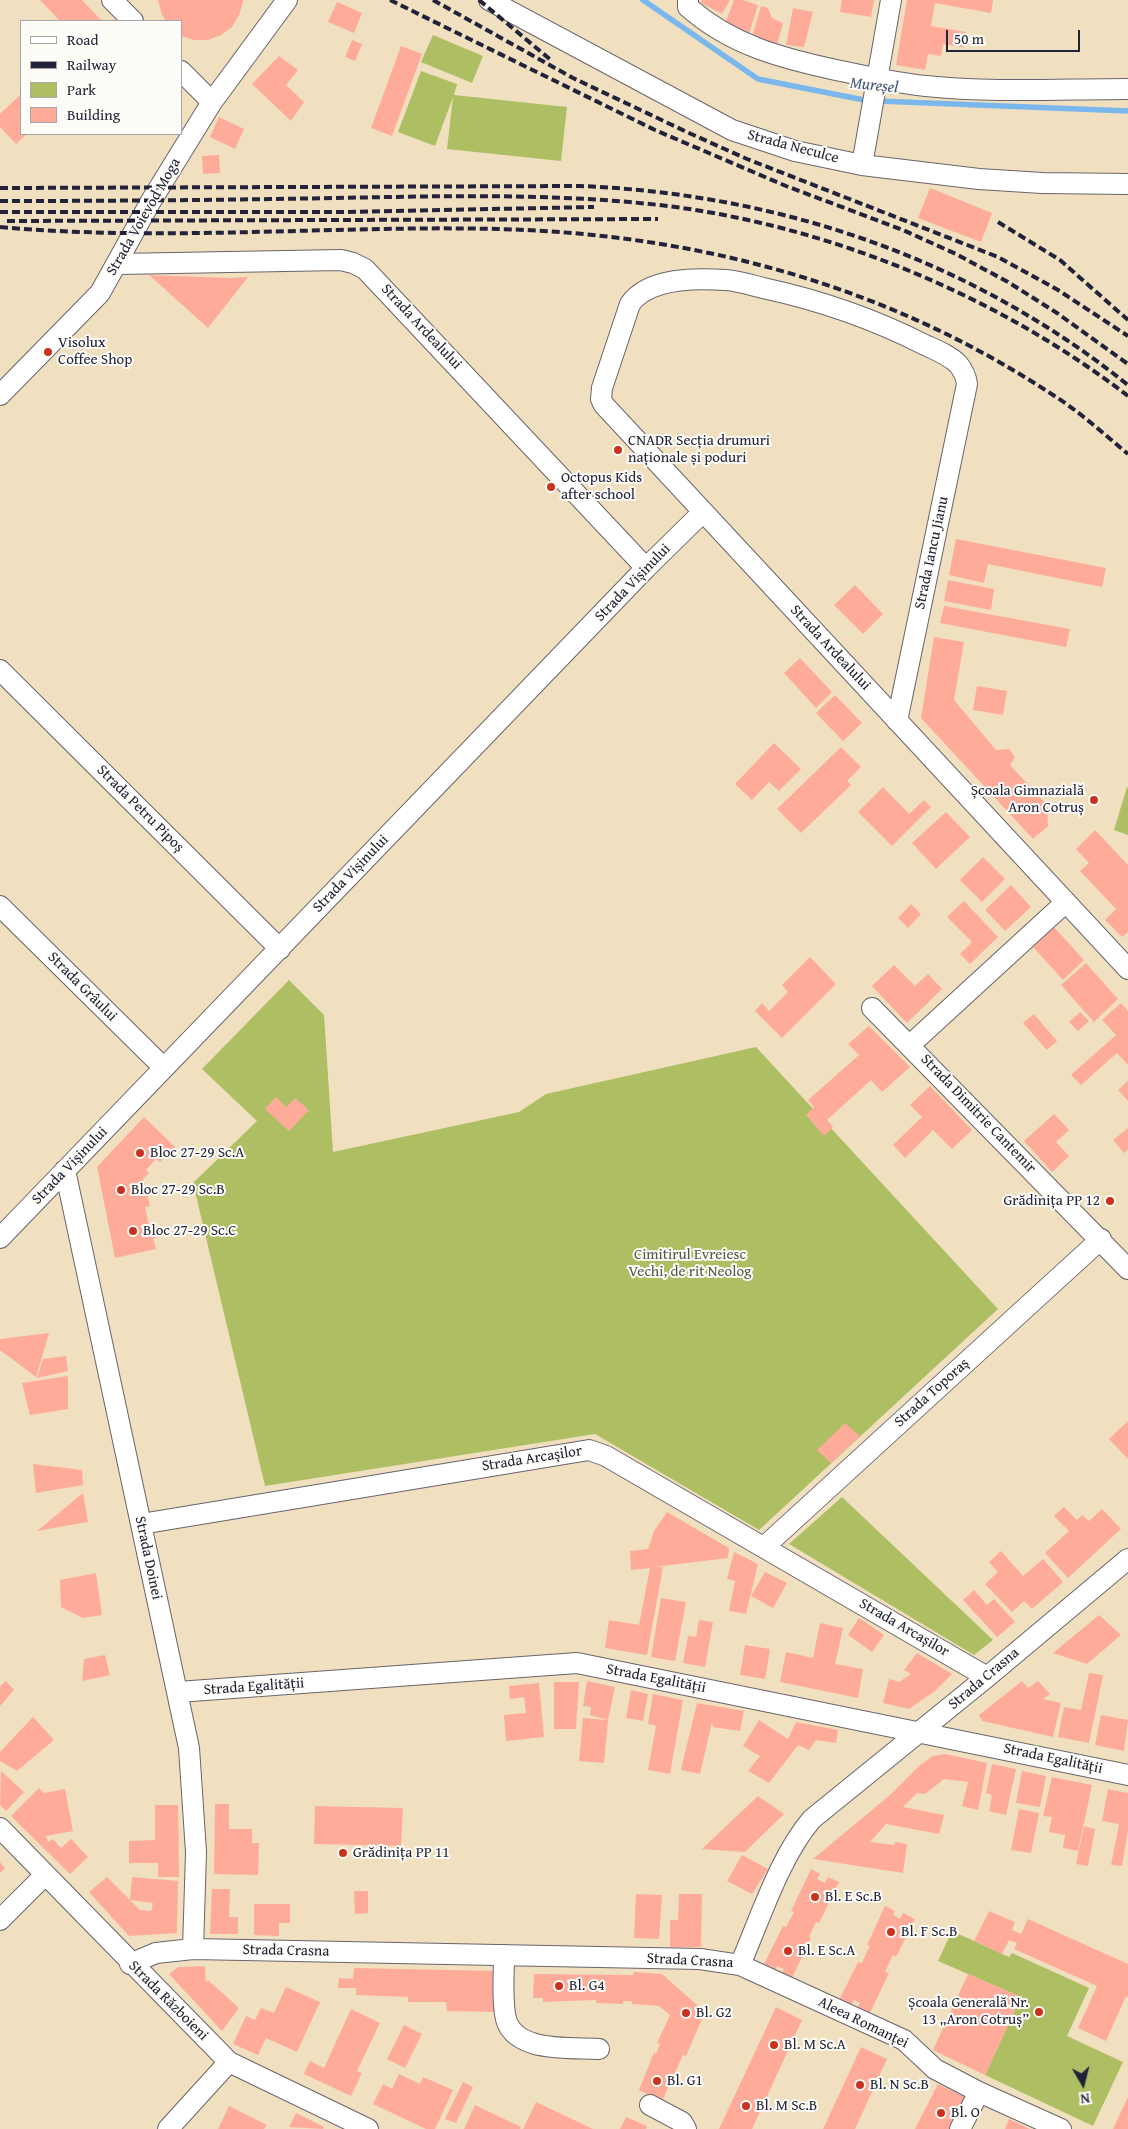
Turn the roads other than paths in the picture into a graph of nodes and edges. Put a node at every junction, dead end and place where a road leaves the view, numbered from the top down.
1 (112, 0) edge
2 (287, 0) edge
3 (489, 0) edge
4 (891, 0) edge
5 (688, 3) edge
6 (132, 20) edge
7 (182, 72) edge
8 (877, 78) junction
9 (1128, 89) edge
10 (212, 102) junction
11 (862, 165) junction
12 (1128, 184) edge
13 (118, 264) junction
14 (967, 384) joint
15 (0, 395) edge
16 (704, 512) junction
17 (646, 568) junction
18 (0, 670) edge
19 (897, 721) junction
20 (1066, 902) junction
21 (0, 906) edge
22 (280, 949) junction
23 (1128, 969) edge
24 (872, 1008) dead end
25 (910, 1045) junction
26 (164, 1068) junction
27 (65, 1170) junction
28 (0, 1238) edge
29 (1100, 1239) junction
30 (1128, 1269) edge
31 (141, 1524) junction
32 (764, 1547) junction
33 (1128, 1559) edge
34 (987, 1677) junction
35 (178, 1692) junction
36 (921, 1731) junction
37 (1128, 1774) edge
38 (0, 1828) edge
39 (45, 1875) junction
40 (0, 1920) edge
41 (193, 1949) junction
42 (504, 1955) junction
43 (130, 1964) junction
44 (740, 1965) junction
45 (599, 2048) dead end
46 (229, 2062) junction
47 (979, 2092) junction
48 (650, 2105) dead end
49 (168, 2129) edge
50 (368, 2129) edge
51 (686, 2129) edge
52 (960, 2129) edge
53 (1062, 2129) edge

1 - 6 street
2 - 10 street, Strada Voievod Moga
3 - 11 street, Strada Neculce
4 - 8 street
5 - 8 street
7 - 10 street
8 - 9 street
8 - 11 street
10 - 13 street, Strada Voievod Moga
11 - 12 street, Strada Neculce
13 - 15 street, Strada Voievod Moga
13 - 17 street, Strada Ardealului
14 - 16 street, Strada Ardealului
14 - 19 street, Strada Iancu Jianu
16 - 17 street, Strada Vișinului
16 - 19 street, Strada Ardealului
17 - 22 street, Strada Vișinului
18 - 22 street, Strada Petru Pipoș
19 - 20 street, Strada Ardealului
20 - 23 street, Strada Ardealului
20 - 25 street, Strada Dimitrie Cantemir
21 - 26 street, Strada Grâului
22 - 26 street, Strada Vișinului
24 - 25 street, Strada Dimitrie Cantemir
25 - 29 street, Strada Dimitrie Cantemir
26 - 27 street, Strada Vișinului
27 - 28 street, Strada Vișinului
27 - 31 street, Strada Doinei
29 - 30 street, Strada Dimitrie Cantemir
29 - 32 street, Strada Toporaș
31 - 32 street, Strada Arcașilor
31 - 35 street, Strada Doinei
32 - 34 street, Strada Arcașilor
33 - 34 street, Strada Crasna
34 - 36 street, Strada Crasna
35 - 36 street, Strada Egalității
35 - 41 street, Strada Doinei
36 - 37 street, Strada Egalității
36 - 44 street, Strada Crasna
38 - 39 street, Strada Războieni
39 - 40 street
39 - 43 street, Strada Războieni
41 - 42 street, Strada Crasna
41 - 43 street, Strada Crasna
42 - 44 street, Strada Crasna
42 - 45 street
43 - 46 street, Strada Războieni
44 - 47 street, Aleea Romanței
46 - 49 street
46 - 50 street, Strada Războieni
47 - 52 street
47 - 53 street, Aleea Romanței
48 - 51 street

